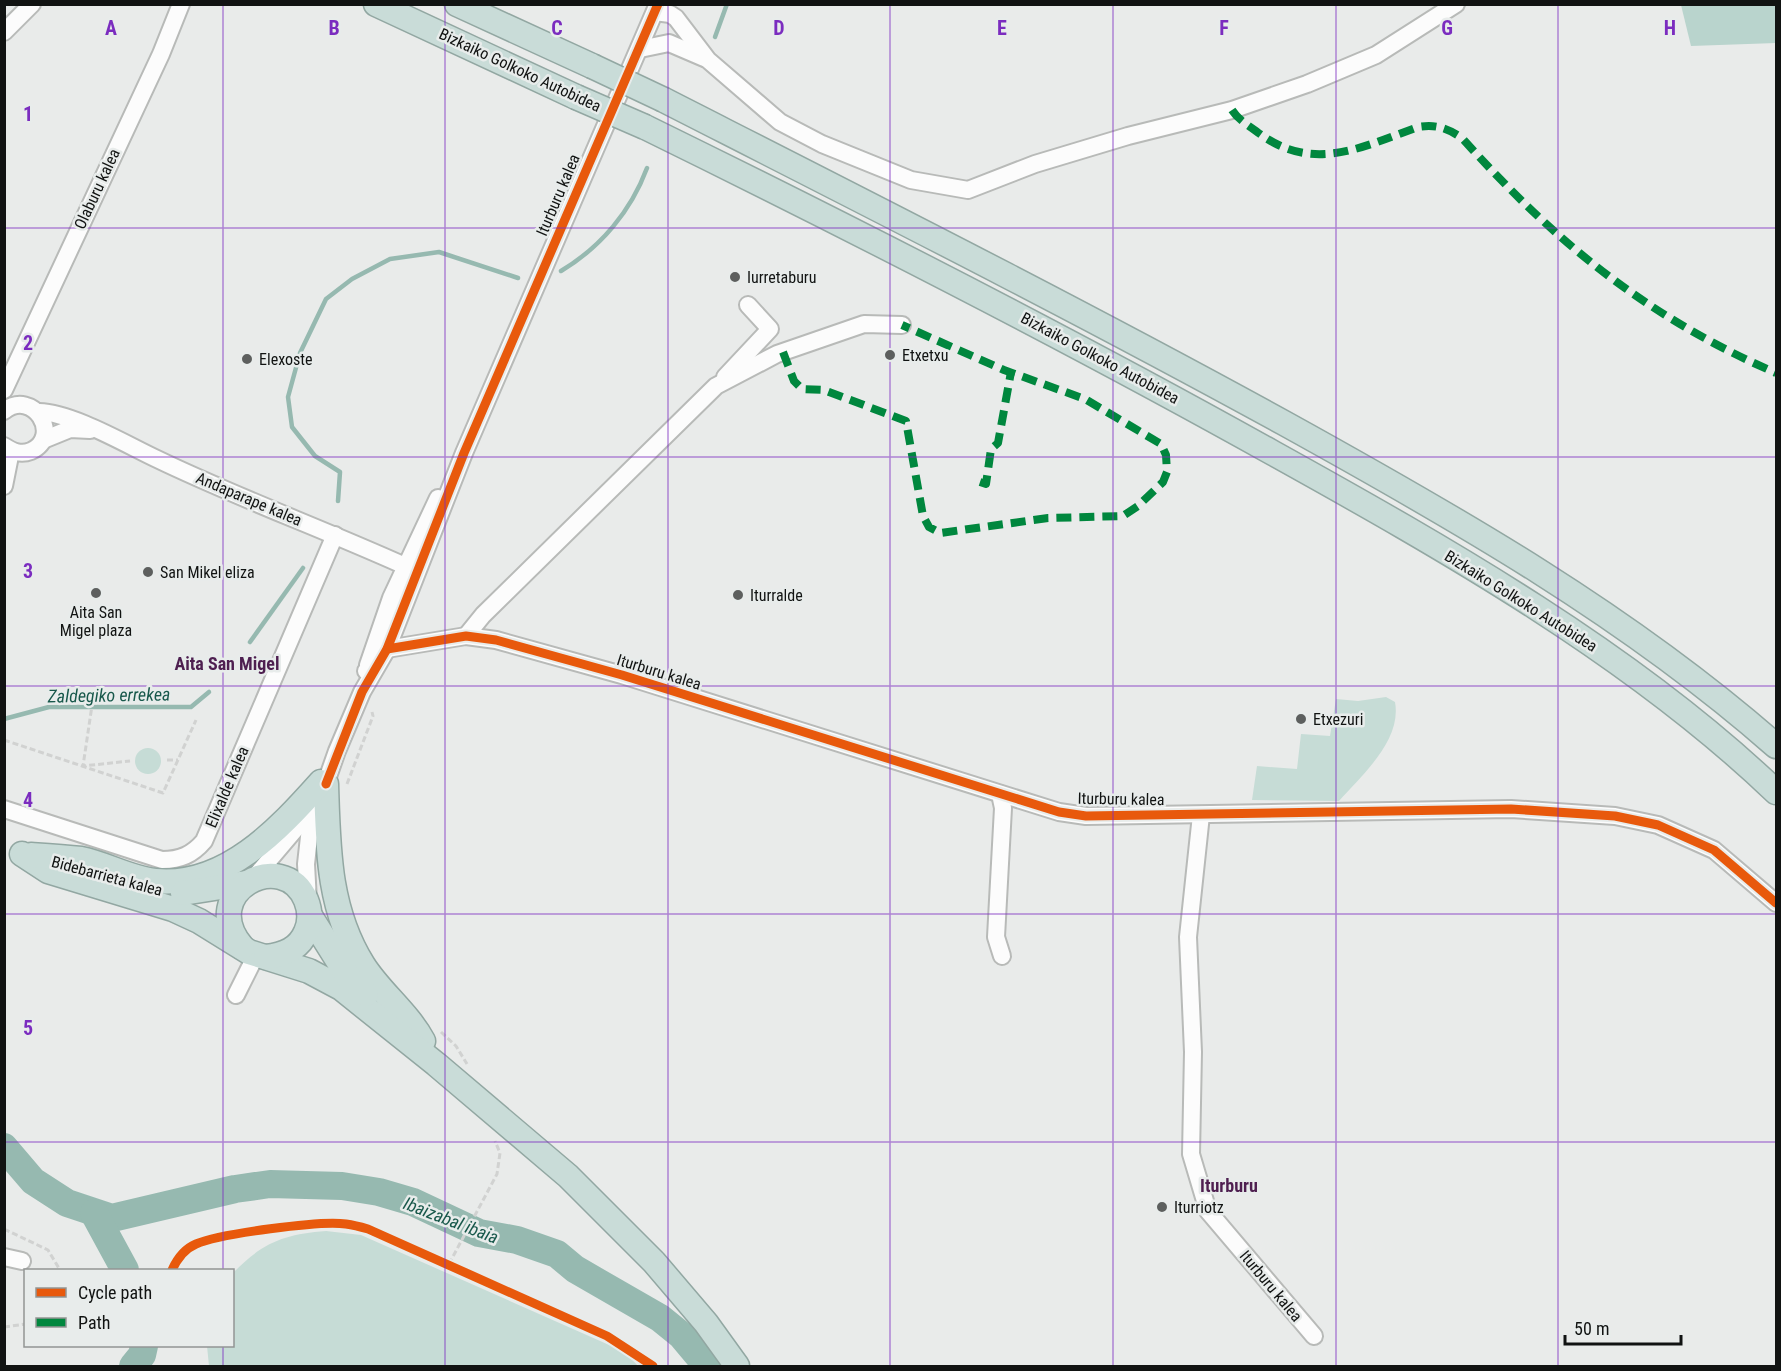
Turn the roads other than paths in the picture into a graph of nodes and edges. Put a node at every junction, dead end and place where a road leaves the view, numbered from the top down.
1 (32, 4) edge
2 (181, 4) edge
3 (376, 4) edge
4 (457, 4) edge
5 (680, 4) edge
6 (1456, 4) edge
7 (655, 11) edge
8 (4, 32) edge
9 (685, 39) junction
10 (640, 50) junction
11 (748, 305) dead end
12 (902, 325) dead end
13 (11, 373) junction
14 (716, 386) junction
15 (4, 390) edge
16 (33, 409) junction
17 (4, 411) edge
18 (94, 430) junction
19 (43, 440) junction
20 (8, 449) edge
21 (464, 453) junction
22 (4, 486) edge
23 (447, 500) junction
24 (334, 535) junction
25 (405, 566) junction
26 (396, 627) junction
27 (466, 636) junction
28 (387, 649) junction
29 (366, 671) junction
30 (362, 692) junction
31 (1776, 746) edge
32 (331, 785) junction
33 (1776, 792) edge
34 (1000, 794) junction
35 (4, 809) edge
36 (1201, 815) junction
37 (13, 851) edge
38 (250, 881) junction
39 (1776, 903) edge
40 (309, 912) junction
41 (255, 953) junction
42 (1002, 956) dead end
43 (236, 995) dead end
44 (436, 1064) junction
45 (4, 1257) edge
46 (22, 1261) dead end
47 (1314, 1336) dead end
48 (737, 1366) edge

1 - 8 street
2 - 13 street, Olaburu kalea
3 - 33 highway, Bizkaiko Golkoko Autobidea, bridge
4 - 31 highway, Bizkaiko Golkoko Autobidea, bridge
5 - 9 street
6 - 9 street
7 - 9 street
7 - 10 street, Iturburu kalea
9 - 10 street
10 - 21 street, Iturburu kalea
11 - 14 street
12 - 14 street
13 - 15 street, Olaburu kalea
13 - 16 street
14 - 27 street
16 - 17 street
16 - 18 street, Andaparape kalea
16 - 19 street
18 - 19 street
18 - 24 street, Andaparape kalea
19 - 20 street
20 - 22 street
21 - 23 street
21 - 25 street
23 - 25 street
23 - 26 street
24 - 25 street, Andaparape kalea
24 - 35 street, Elixalde kalea
25 - 26 street
25 - 29 street
26 - 28 street
27 - 28 street, Iturburu kalea
27 - 34 street, Iturburu kalea
28 - 29 street
28 - 30 street
29 - 30 street
30 - 32 street
32 - 37 highway
32 - 38 street
32 - 40 street
32 - 44 highway
34 - 36 street, Iturburu kalea
34 - 42 street
36 - 39 street, Iturburu kalea
36 - 47 street, Iturburu kalea
37 - 38 highway, Bidebarrieta kalea
37 - 41 highway
38 - 40 highway
38 - 41 highway
40 - 41 highway
40 - 44 highway
41 - 43 street
41 - 44 highway
44 - 48 highway
45 - 46 street

